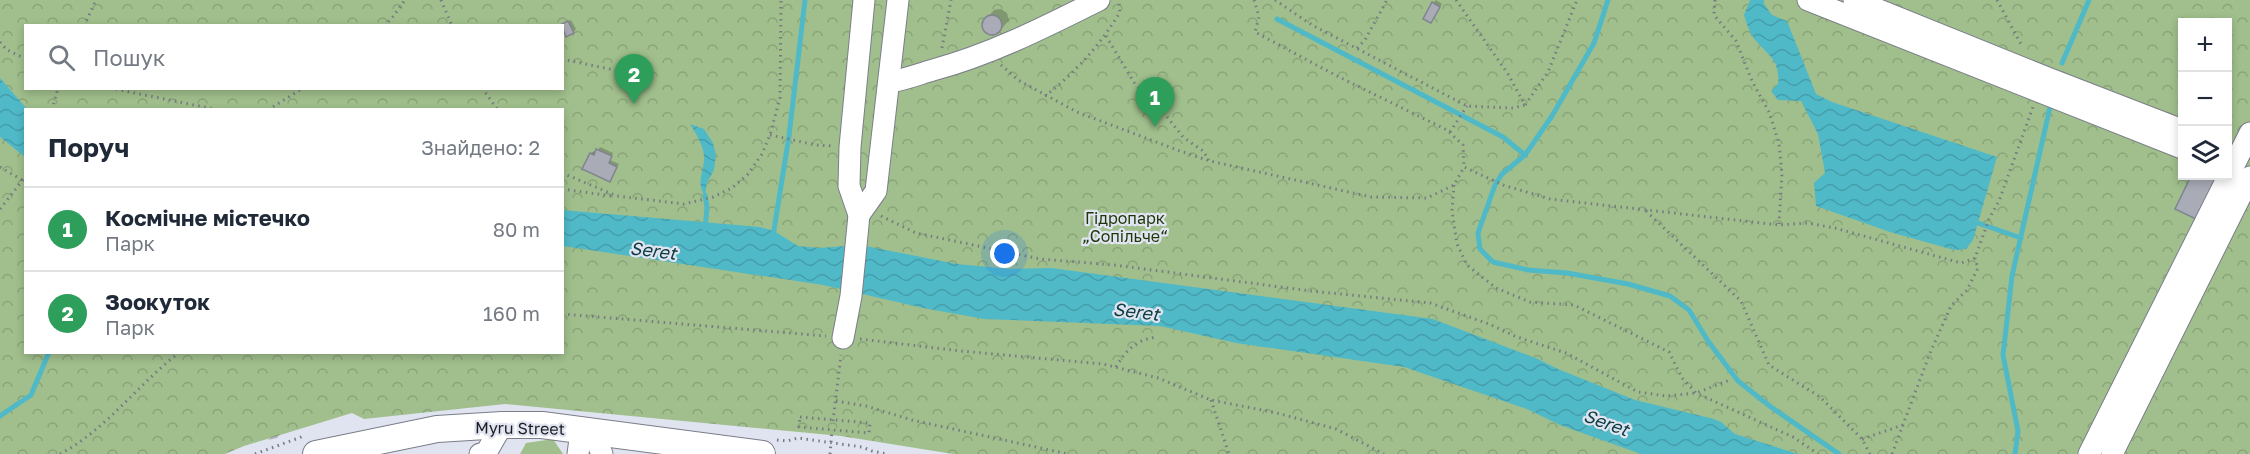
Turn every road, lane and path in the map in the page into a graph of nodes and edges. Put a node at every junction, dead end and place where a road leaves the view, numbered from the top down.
1 (96, 0) edge
2 (405, 0) edge
3 (441, 0) edge
4 (782, 0) edge
5 (864, 0) edge
6 (898, 0) edge
7 (951, 0) edge
8 (1099, 0) edge
9 (1119, 0) edge
10 (1254, 0) edge
11 (1275, 0) edge
12 (1387, 0) edge
13 (1456, 0) edge
14 (1577, 0) edge
15 (1715, 0) edge
16 (1808, 0) edge
17 (1854, 0) edge
18 (1997, 0) edge
19 (85, 24) edge
20 (386, 24) edge
21 (451, 24) edge
22 (860, 27) junction
23 (894, 33) junction
24 (1106, 36) junction
25 (0, 42) edge
26 (1357, 48) junction
27 (992, 51) junction
28 (24, 58) edge
29 (564, 59) edge
30 (937, 69) junction
31 (638, 75) dead end
32 (889, 81) junction
33 (2040, 81) junction
34 (57, 90) edge
35 (121, 90) edge
36 (300, 90) edge
37 (483, 90) edge
38 (1045, 96) junction
39 (1525, 105) junction
40 (1467, 106) junction
41 (53, 108) edge
42 (209, 108) edge
43 (271, 108) edge
44 (497, 108) edge
45 (2178, 129) edge
46 (1449, 132) junction
47 (2250, 133) edge
48 (770, 135) junction
49 (2178, 146) edge
50 (840, 147) junction
51 (880, 151) junction
52 (1210, 161) junction
53 (2240, 163) edge
54 (0, 166) edge
55 (1464, 167) junction
56 (564, 174) edge
57 (22, 180) joint
58 (1454, 185) junction
59 (564, 189) edge
60 (617, 196) junction
61 (0, 209) edge
62 (1645, 210) junction
63 (859, 215) junction
64 (1779, 225) junction
65 (1975, 258) junction
66 (564, 314) edge
67 (1156, 337) dead end
68 (843, 338) junction
69 (177, 354) edge
70 (1769, 364) junction
71 (1116, 367) junction
72 (1765, 367) dead end
73 (1730, 380) dead end
74 (1696, 393) junction
75 (1211, 400) junction
76 (836, 401) junction
77 (833, 420) junction
78 (502, 425) junction
79 (1903, 425) junction
80 (832, 430) junction
81 (1862, 439) junction
82 (588, 443) edge
83 (60, 454) edge
84 (316, 454) edge
85 (480, 454) edge
86 (762, 454) edge
87 (830, 454) edge
88 (1068, 454) edge
89 (1229, 454) edge
90 (1384, 454) edge
91 (1818, 454) edge
92 (1869, 454) edge
93 (1892, 454) edge
94 (2089, 454) edge
95 (2112, 454) edge

1 - 19 path
2 - 20 path
3 - 21 path
4 - 48 path
5 - 22 street
6 - 23 street
7 - 30 path
8 - 27 street
9 - 24 path
10 - 46 path
11 - 26 path
12 - 26 path
13 - 39 path
14 - 39 path
15 - 64 path
16 - 33 street
17 - 33 street
18 - 33 path
22 - 23 street
22 - 50 street
23 - 32 street
24 - 38 path
24 - 52 path
25 - 28 path
26 - 40 path
27 - 30 street
27 - 38 path
29 - 31 path
30 - 32 street
32 - 51 street
33 - 45 street
33 - 49 street
33 - 65 path
34 - 41 path
35 - 42 path
36 - 43 path
37 - 44 path
38 - 52 path
39 - 40 path
40 - 46 path
46 - 55 path
47 - 53 street
48 - 50 path
48 - 60 path
50 - 51 street
50 - 63 street
51 - 63 street
52 - 58 path
53 - 94 street
53 - 95 street
54 - 57 path
55 - 58 path
55 - 62 path
56 - 60 path
57 - 61 path
58 - 74 path
59 - 60 path
62 - 64 path
62 - 70 path
63 - 68 street
63 - 74 path
64 - 65 path
65 - 79 path
66 - 68 path
67 - 71 path
68 - 71 path
68 - 76 path
69 - 83 path
70 - 72 path
70 - 81 path
71 - 75 path
73 - 74 path
74 - 91 path
75 - 89 path
75 - 90 path
76 - 77 path
76 - 88 path
77 - 80 path
77 - 80 path
78 - 82 main road, Myru Street
78 - 84 main road, Myru Street
78 - 85 street
79 - 81 path
79 - 93 path
80 - 87 path
81 - 92 path
82 - 86 main road, Myru Street

